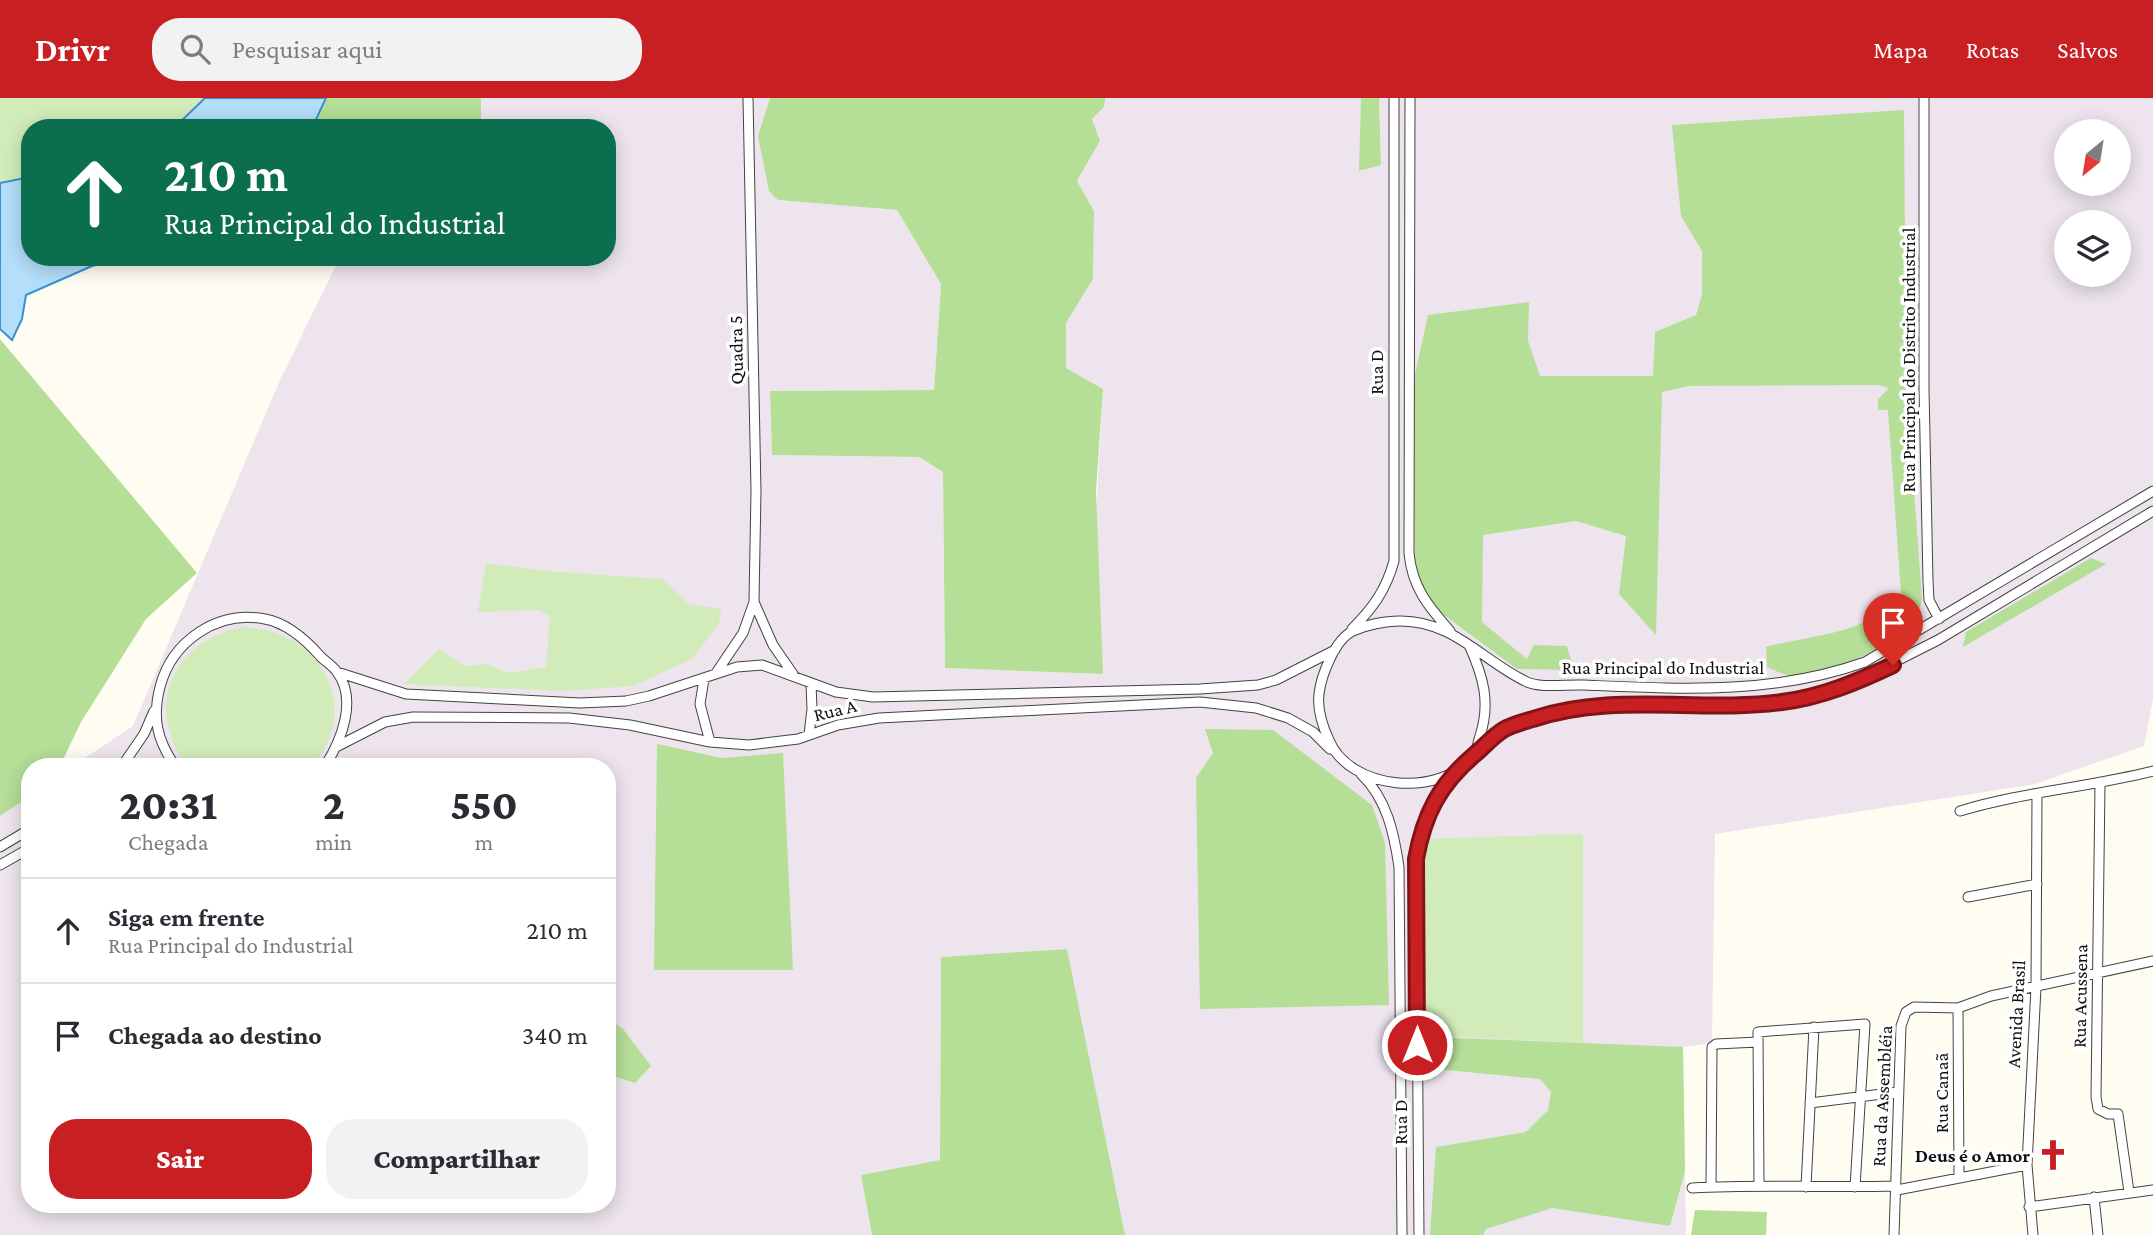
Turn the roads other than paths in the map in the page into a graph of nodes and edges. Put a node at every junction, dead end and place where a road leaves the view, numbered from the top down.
1 (748, 98) edge
2 (1394, 98) edge
3 (1410, 98) edge
4 (1924, 98) edge
5 (1408, 262) junction
6 (1394, 265) junction
7 (2153, 491) edge
8 (2153, 511) edge
9 (754, 602) junction
10 (1938, 619) junction
11 (1350, 631) junction
12 (1451, 632) junction
13 (1469, 645) junction
14 (1335, 650) junction
15 (337, 672) junction
16 (716, 673) junction
17 (793, 674) junction
18 (704, 678) junction
19 (811, 683) junction
20 (1777, 685) junction
21 (1109, 691) junction
22 (1780, 703) junction
23 (1110, 705) junction
24 (156, 706) junction
25 (809, 735) junction
26 (710, 742) junction
27 (338, 746) junction
28 (1334, 754) junction
29 (1474, 755) junction
30 (127, 758) edge
31 (171, 758) edge
32 (330, 758) edge
33 (1458, 768) junction
34 (1357, 771) junction
35 (2153, 771) edge
36 (2100, 784) junction
37 (2037, 795) junction
38 (1960, 811) dead end
39 (21, 834) edge
40 (0, 847) edge
41 (21, 853) edge
42 (0, 865) edge
43 (2037, 884) junction
44 (1968, 897) dead end
45 (2153, 961) edge
46 (2098, 972) junction
47 (2036, 987) junction
48 (1958, 1008) junction
49 (1814, 1027) junction
50 (1758, 1042) junction
51 (1898, 1092) junction
52 (1863, 1098) junction
53 (1810, 1102) junction
54 (2027, 1165) junction
55 (1959, 1177) junction
56 (1402, 1178) junction
57 (1418, 1178) junction
58 (1759, 1184) junction
59 (1710, 1187) junction
60 (1806, 1187) junction
61 (1855, 1187) junction
62 (1692, 1188) dead end
63 (1896, 1188) junction
64 (2153, 1190) edge
65 (2129, 1192) junction
66 (2094, 1197) junction
67 (2029, 1207) junction
68 (1402, 1235) edge
69 (1419, 1235) edge
70 (1894, 1235) edge
71 (2033, 1235) edge
72 (2098, 1235) edge

1 - 9 street, Quadra 5
2 - 6 street, Rua D
3 - 5 street, Rua D
4 - 10 street, Rua Principal do Distrito Industrial
5 - 6 street
5 - 12 street, Rua D
6 - 11 street, Rua D
7 - 10 street, Rua Principal do Industrial
8 - 22 street, Rua Principal do Industrial
9 - 16 street, Quadra 5
9 - 17 street, Quadra 5
10 - 20 street, Rua Principal do Industrial
11 - 12 street
11 - 14 street
12 - 13 street
13 - 20 street, Rua Principal do Industrial
13 - 29 street
14 - 21 street, Rua A
14 - 28 street
15 - 18 street, Rua A
15 - 24 street
15 - 27 street
16 - 17 street, Rua A
16 - 18 street, Rua A
17 - 19 street, Rua A
18 - 26 street
19 - 21 street, Rua A
19 - 25 street
20 - 22 street
21 - 23 street
22 - 29 street, Rua Principal do Industrial
23 - 25 street, Rua A
23 - 28 street, Rua A
24 - 30 street
24 - 31 street
25 - 26 street, Rua A
26 - 27 street, Rua A
27 - 32 street
28 - 34 street
29 - 33 street
33 - 34 street
33 - 57 street, Rua D
34 - 56 street, Rua D
35 - 36 street
36 - 37 street
36 - 46 street, Rua Acussena
37 - 38 street
37 - 43 street, Avenida Brasil
39 - 40 street
41 - 42 street
43 - 44 street
43 - 47 street, Avenida Brasil
45 - 46 street
46 - 47 street
46 - 65 street, Rua Acussena
47 - 48 street
47 - 54 street, Avenida Brasil
48 - 51 street, Rua da Assembléia
48 - 55 street, Rua Canaã
49 - 50 street
49 - 52 street
49 - 53 street
50 - 58 street
50 - 59 street
51 - 52 street
51 - 63 street, Rua da Assembléia
52 - 53 street
52 - 61 street
53 - 60 street
54 - 55 street
54 - 67 street, Avenida Brasil
55 - 63 street
56 - 57 street
56 - 68 street, Rua D
57 - 69 street, Rua D
58 - 59 street
58 - 60 street
59 - 62 street
60 - 61 street
61 - 63 street
63 - 70 street, Rua da Assembléia
64 - 65 street
65 - 66 street
66 - 67 street
66 - 72 street
67 - 71 street, Avenida Brasil

